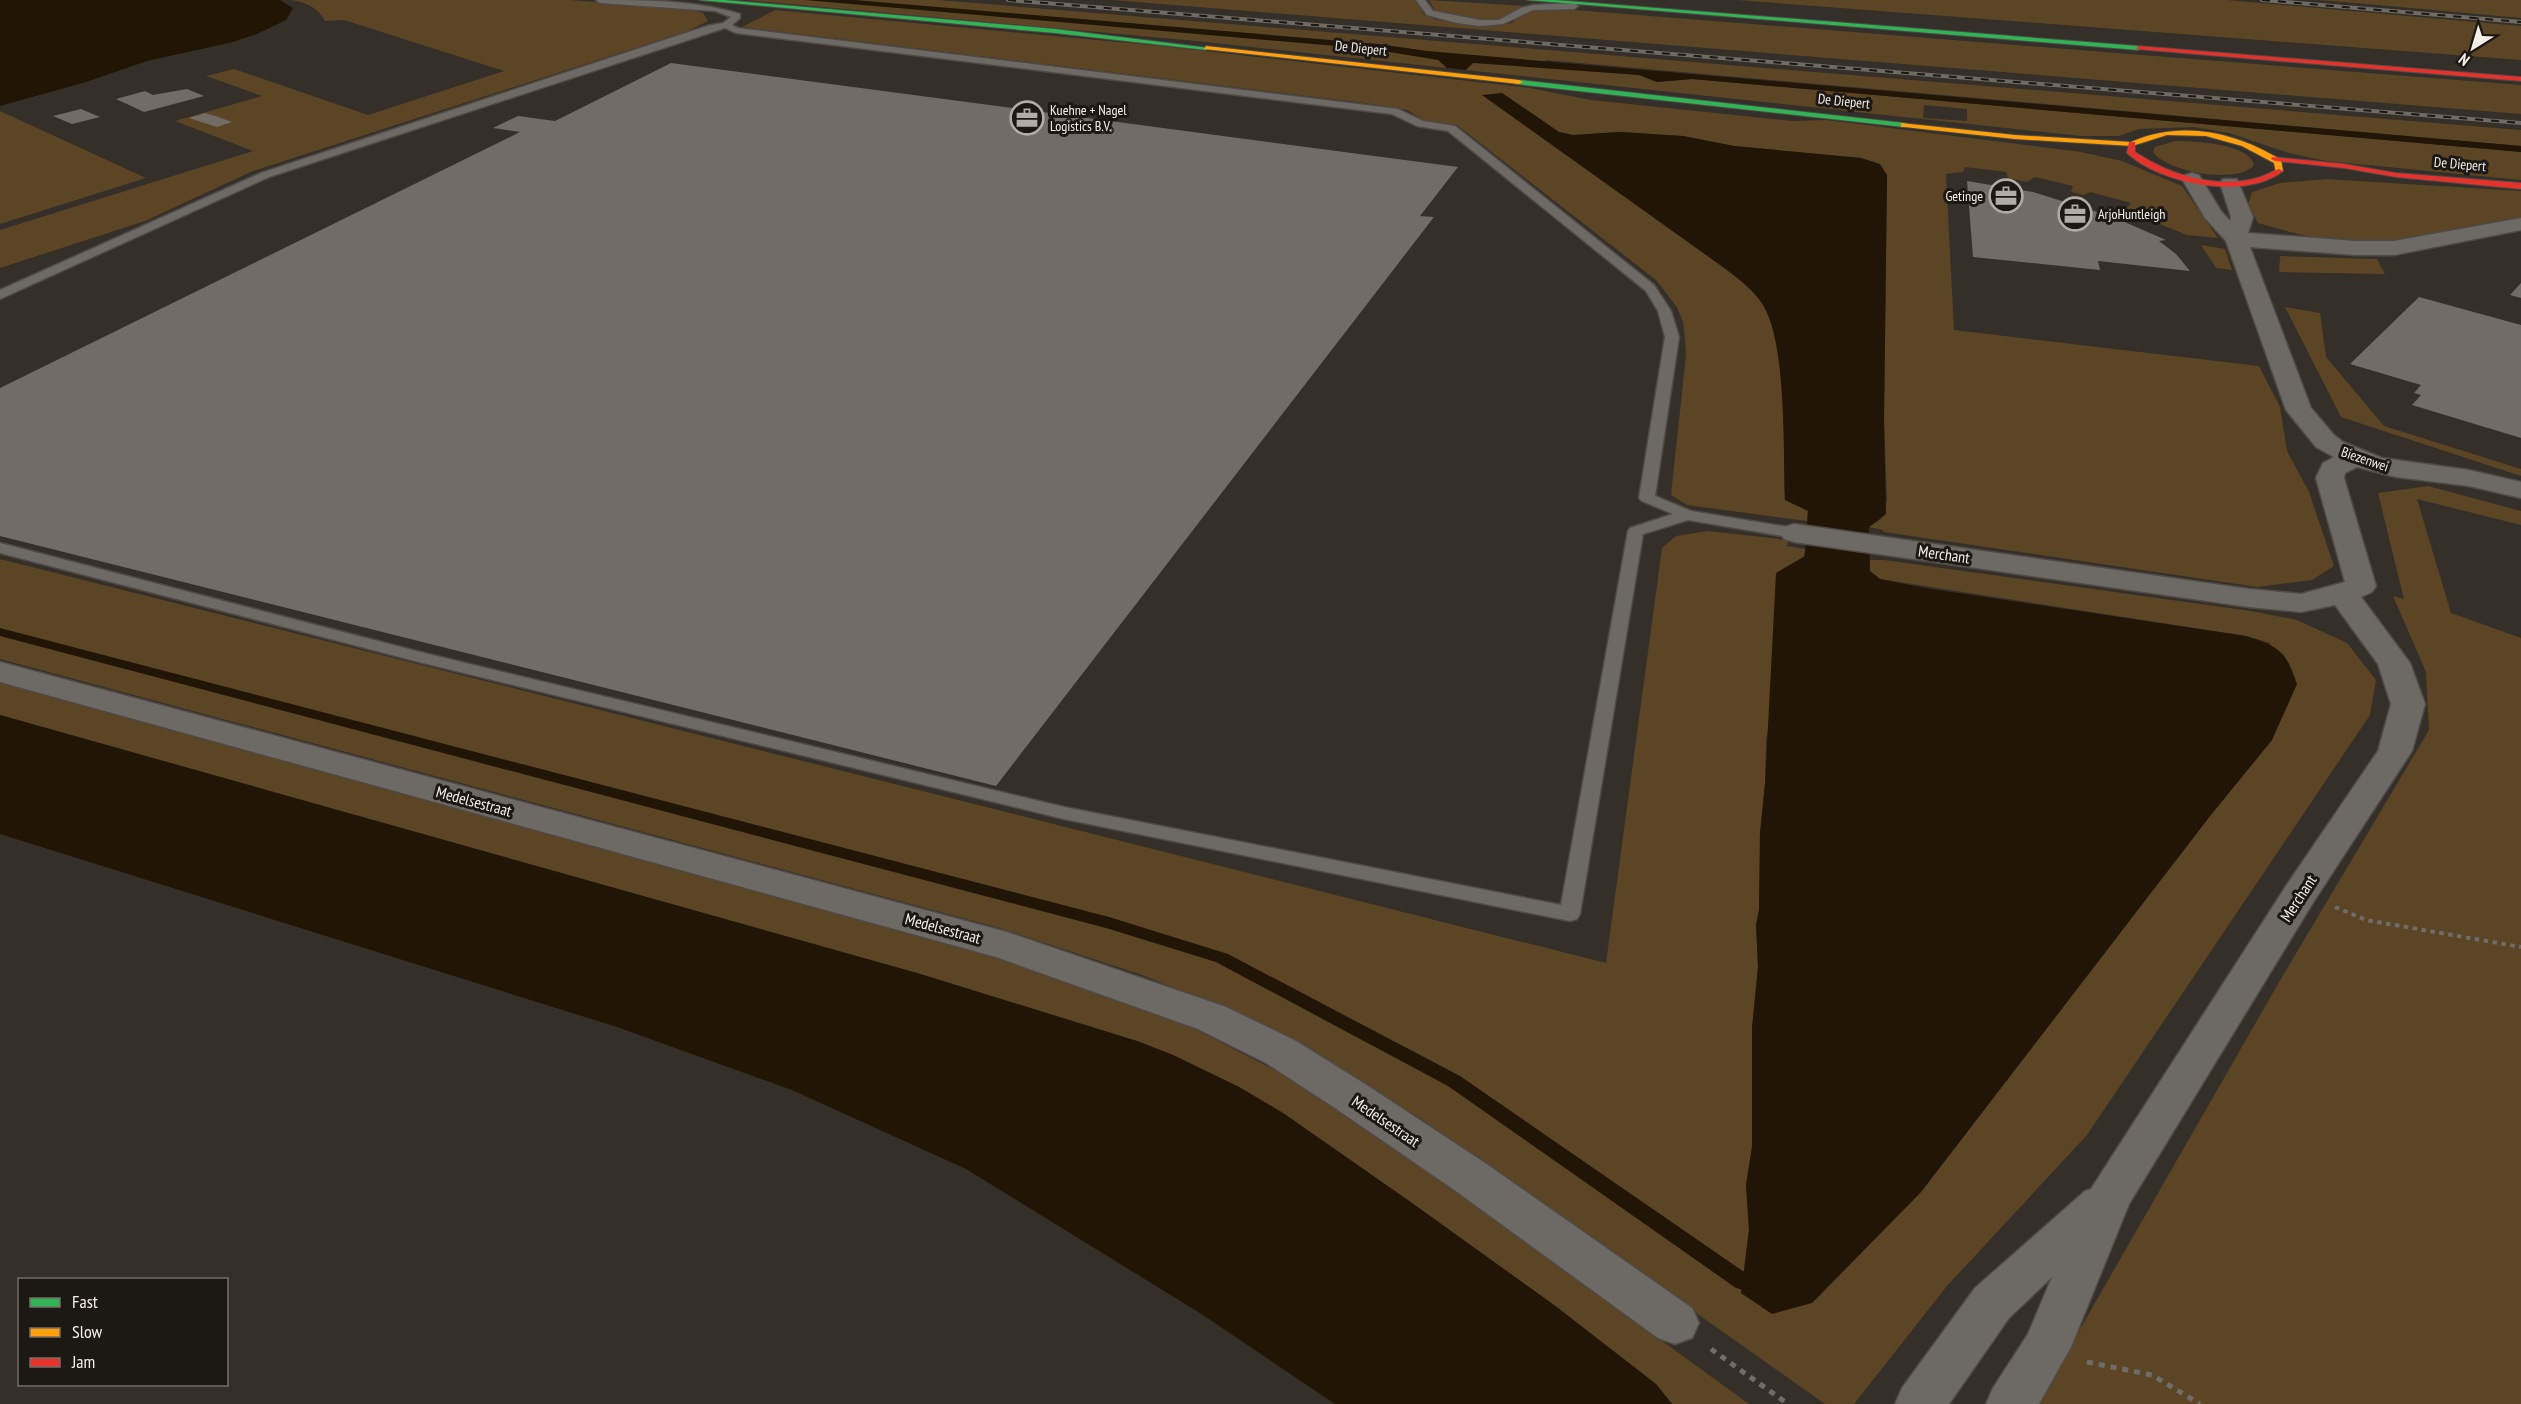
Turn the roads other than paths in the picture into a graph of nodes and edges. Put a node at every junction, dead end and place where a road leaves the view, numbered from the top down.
1 (600, 0) edge
2 (702, 0) edge
3 (1420, 0) edge
4 (1530, 0) edge
5 (1673, 0) edge
6 (1599, 6) junction
7 (726, 25) junction
8 (2521, 66) edge
9 (2521, 79) edge
10 (2133, 150) junction
11 (2277, 165) junction
12 (2192, 179) junction
13 (2230, 183) junction
14 (2521, 186) edge
15 (2521, 224) edge
16 (2236, 239) junction
17 (0, 295) edge
18 (2354, 457) junction
19 (2521, 490) edge
20 (1687, 515) junction
21 (1794, 533) joint
22 (0, 548) edge
23 (2343, 594) junction
24 (0, 672) edge
25 (2109, 1197) junction
26 (1675, 1323) road end
27 (1920, 1404) edge
28 (2011, 1404) edge

1 - 7 lane
2 - 10 main road, De Diepert
3 - 6 lane
4 - 6 main road
5 - 8 main road
6 - 9 main road
7 - 17 lane
7 - 20 lane
10 - 11 main road
10 - 12 main road
11 - 13 main road
11 - 14 main road, De Diepert
12 - 13 main road
12 - 16 street, Biezenwei
13 - 16 street, Biezenwei
15 - 16 street
16 - 18 street, Biezenwei
18 - 19 street, Biezenwei
18 - 23 street
20 - 21 lane
20 - 22 lane
21 - 23 street, Merchant
23 - 25 street, Merchant
24 - 26 street, Medelsestraat
25 - 27 street
25 - 28 street

